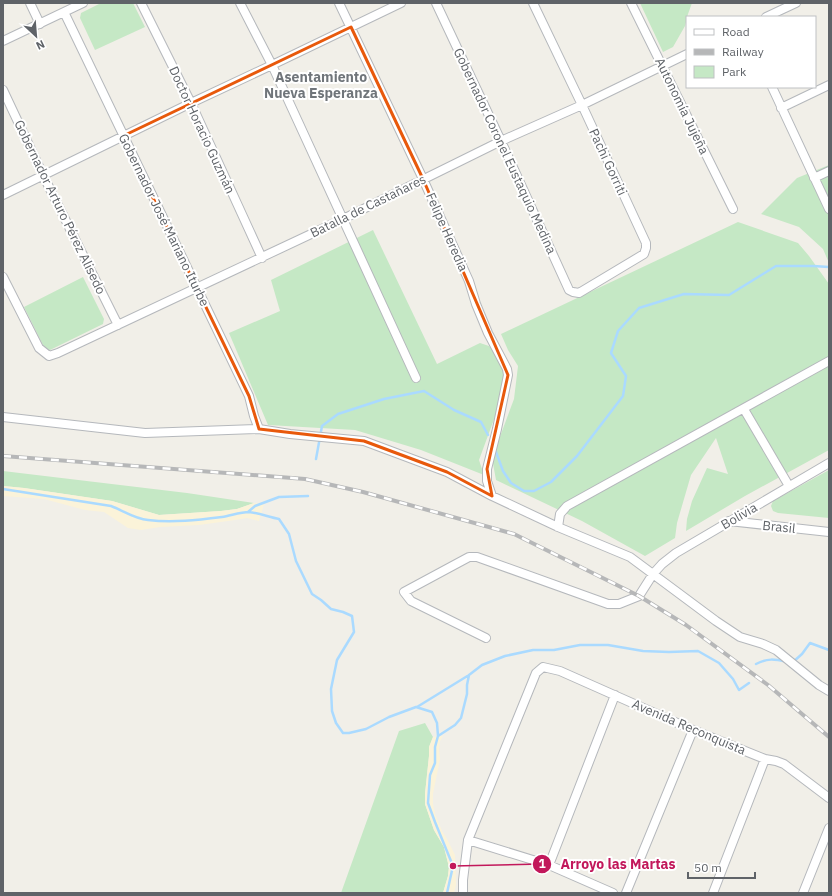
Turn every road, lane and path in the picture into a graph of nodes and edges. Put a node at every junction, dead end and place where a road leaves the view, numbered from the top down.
1 (30, 3) edge
2 (83, 3) edge
3 (141, 3) edge
4 (240, 3) edge
5 (339, 3) edge
6 (401, 3) edge
7 (436, 3) edge
8 (533, 3) edge
9 (631, 3) edge
10 (796, 3) edge
11 (64, 12) junction
12 (768, 16) edge
13 (40, 24) junction
14 (351, 27) junction
15 (3, 41) edge
16 (686, 54) edge
17 (272, 65) junction
18 (662, 66) junction
19 (829, 85) edge
20 (772, 88) edge
21 (3, 90) edge
22 (191, 103) junction
23 (582, 105) junction
24 (781, 108) junction
25 (123, 136) junction
26 (501, 141) junction
27 (829, 171) edge
28 (43, 175) junction
29 (814, 178) junction
30 (423, 179) junction
31 (3, 195) edge
32 (733, 209) dead end
33 (829, 209) edge
34 (343, 219) junction
35 (262, 258) junction
36 (3, 277) edge
37 (197, 288) junction
38 (579, 293) joint
39 (118, 325) junction
40 (829, 361) edge
41 (416, 378) dead end
42 (745, 411) dead end
43 (3, 417) edge
44 (259, 429) junction
45 (829, 463) edge
46 (789, 486) junction
47 (492, 496) junction
48 (730, 522) junction
49 (558, 527) junction
50 (829, 532) edge
51 (653, 574) junction
52 (486, 638) dead end
53 (829, 691) edge
54 (615, 695) junction
55 (693, 730) junction
56 (765, 759) junction
57 (829, 798) edge
58 (829, 828) edge
59 (468, 840) junction
60 (549, 865) junction
61 (463, 893) edge
62 (613, 893) edge
63 (626, 893) edge
64 (713, 893) edge
65 (803, 893) edge

1 - 13 street
2 - 11 street
3 - 22 street, Doctor Horacio Guzmán
4 - 17 street
5 - 14 street, Felipe Heredia
6 - 14 street
7 - 26 street, Gobernador Coronel Eustaquio Medina
8 - 23 street, Pachi Gorriti
9 - 18 street, Autonomía Jujeña
10 - 12 street
11 - 13 street
11 - 25 street, Gobernador José Mariano Iturbe
13 - 15 street
14 - 17 street
14 - 30 street, Felipe Heredia
16 - 18 street, Batalla de Castañares
17 - 22 street
17 - 34 street
18 - 23 street, Batalla de Castañares
18 - 32 street, Autonomía Jujeña
19 - 24 street
20 - 24 street
21 - 28 street, Gobernador Arturo Pérez Alisedo
22 - 25 street
22 - 35 street, Doctor Horacio Guzmán
23 - 26 street, Batalla de Castañares
23 - 38 street, Pachi Gorriti
24 - 29 street
25 - 28 street
25 - 37 street, Gobernador José Mariano Iturbe
26 - 30 street, Batalla de Castañares
26 - 38 street, Gobernador Coronel Eustaquio Medina
27 - 29 street
28 - 31 street
28 - 39 street, Gobernador Arturo Pérez Alisedo
29 - 33 street
30 - 34 street, Batalla de Castañares
30 - 47 street, Felipe Heredia
34 - 35 street, Batalla de Castañares
34 - 41 street
35 - 37 street, Batalla de Castañares
36 - 39 street, Batalla de Castañares
37 - 39 street, Batalla de Castañares
37 - 44 street, Gobernador José Mariano Iturbe
40 - 49 street
42 - 46 street
43 - 44 street
44 - 47 street
45 - 46 street, Bolivia
46 - 48 street, Bolivia
47 - 49 street
48 - 50 street, Brasil
48 - 51 street, Bolivia
49 - 51 street
51 - 52 street, Bolivia
51 - 53 street
54 - 55 street, Avenida Reconquista
54 - 59 street, Avenida Reconquista
54 - 60 street
55 - 56 street, Avenida Reconquista
55 - 63 street
56 - 57 street, Avenida Reconquista
56 - 64 street
58 - 65 street
59 - 60 street
59 - 61 street
60 - 62 street

